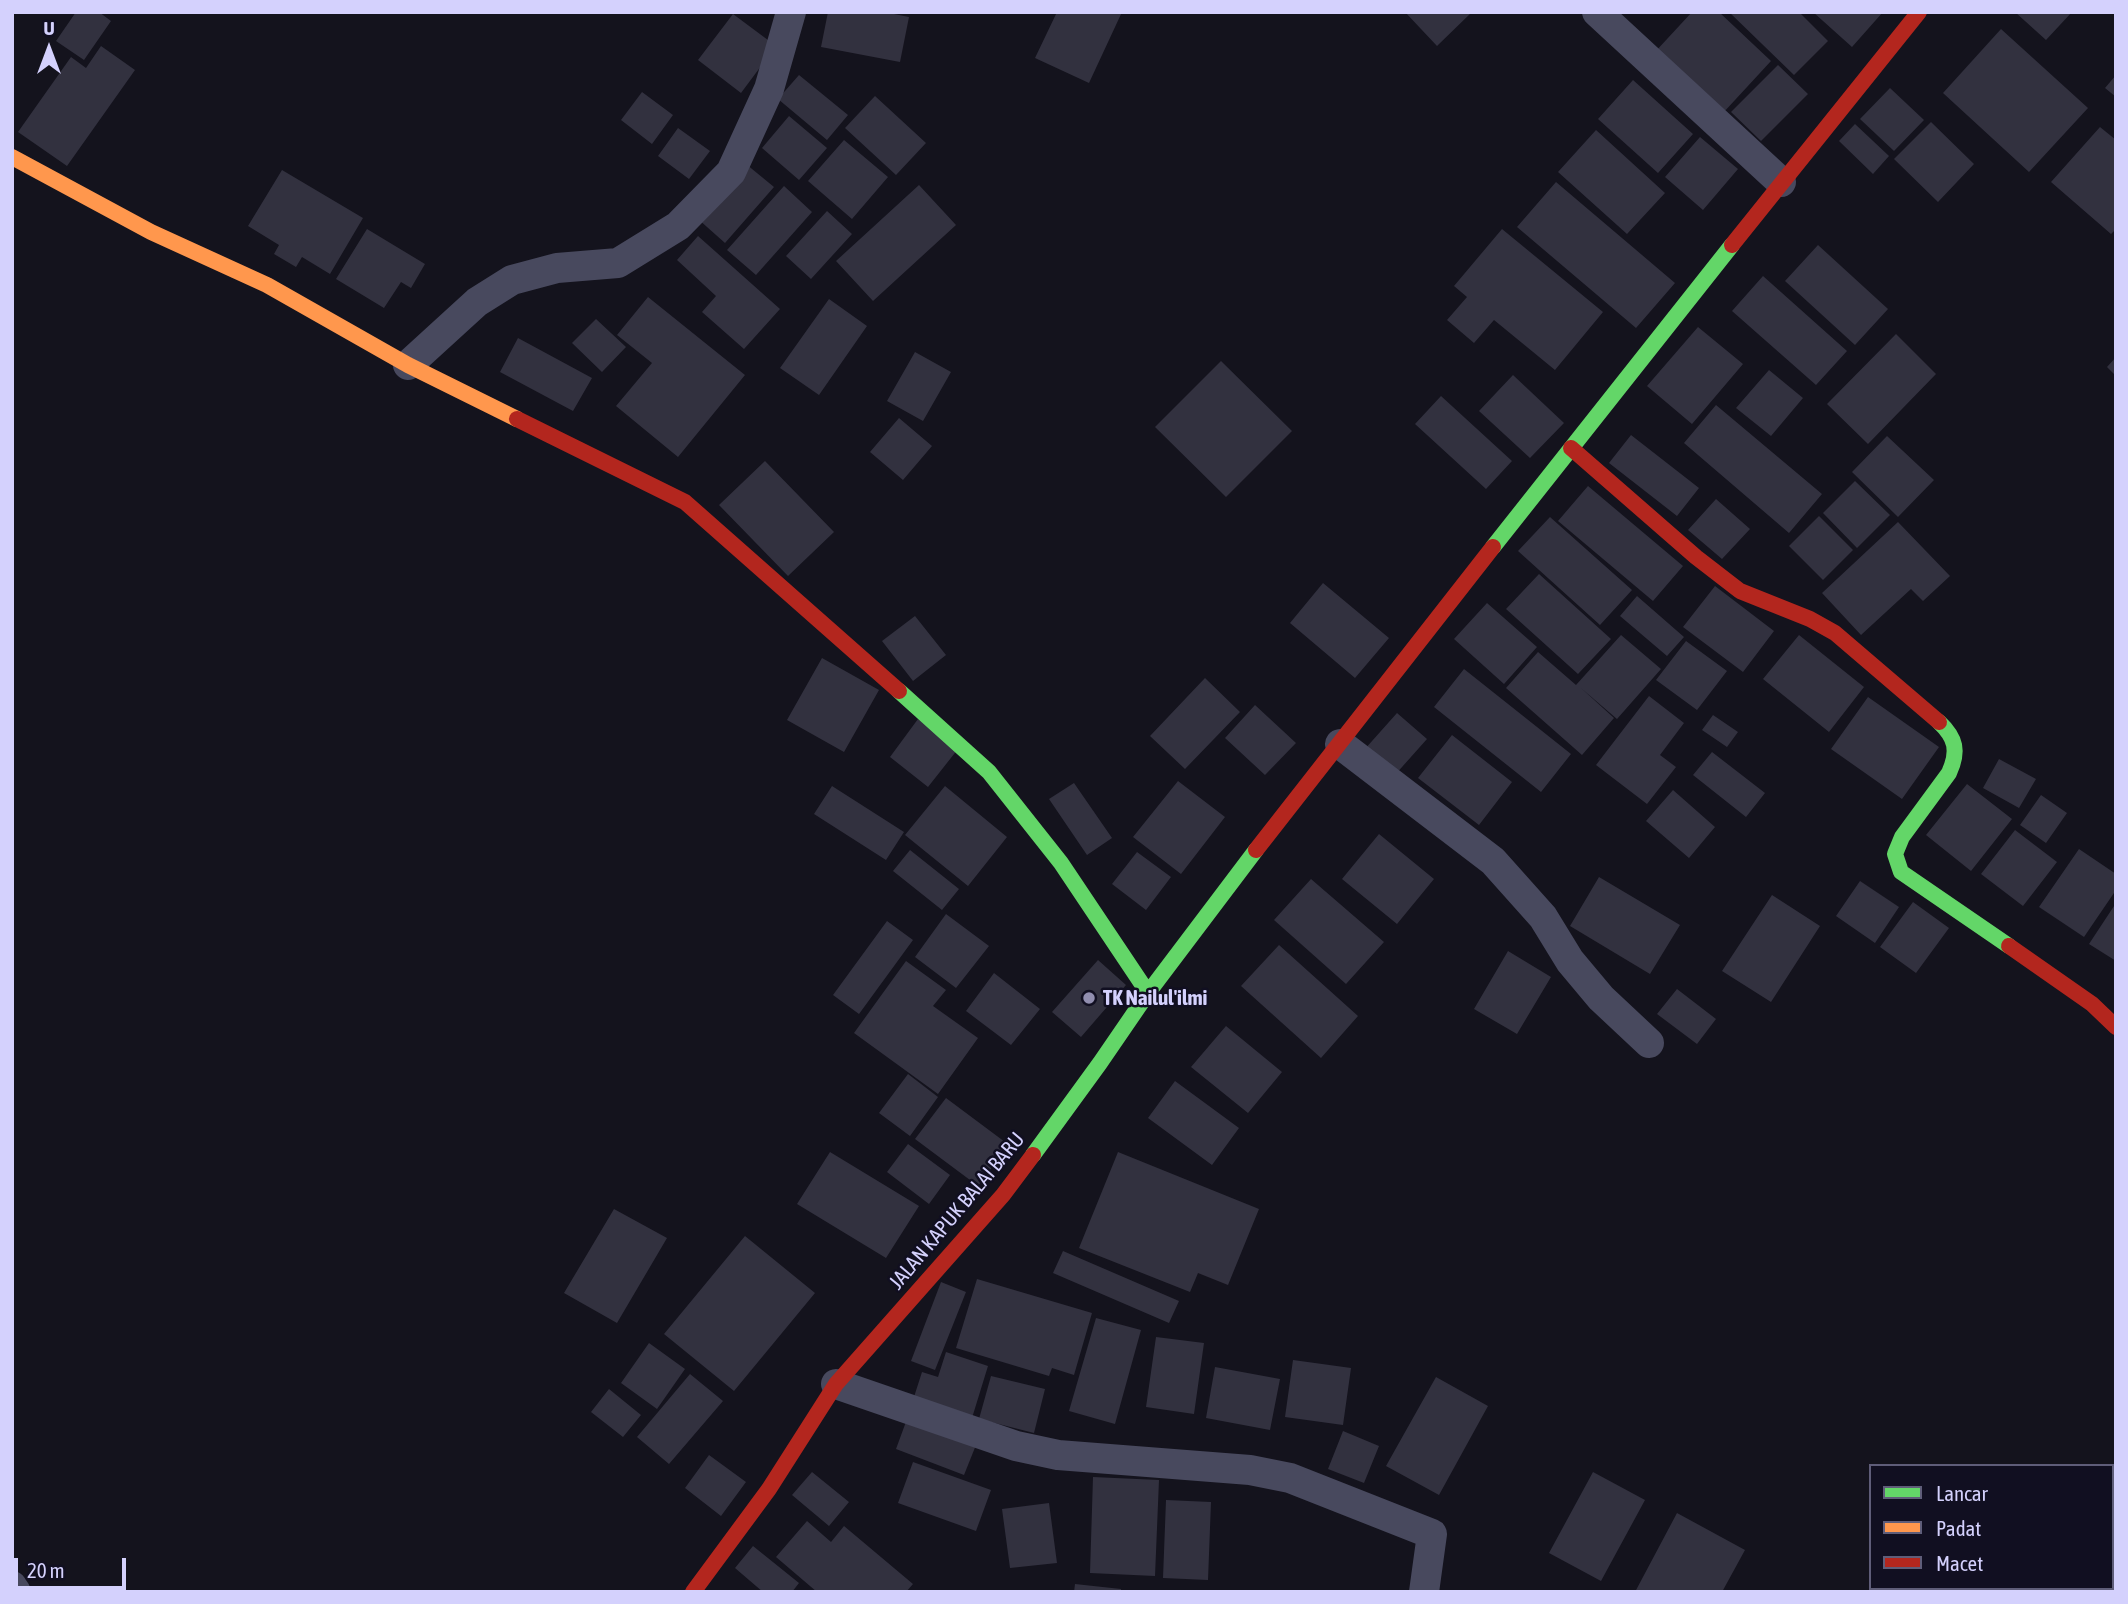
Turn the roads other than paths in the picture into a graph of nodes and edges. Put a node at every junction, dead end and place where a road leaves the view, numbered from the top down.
1 (792, 12) edge
2 (1597, 12) edge
3 (1919, 12) edge
4 (12, 157) edge
5 (1781, 182) junction
6 (408, 365) junction
7 (1571, 448) junction
8 (1340, 744) junction
9 (1148, 993) junction
10 (2116, 1027) edge
11 (1649, 1043) dead end
12 (836, 1384) junction
13 (12, 1586) edge
14 (16, 1592) edge
15 (694, 1592) edge
16 (1424, 1592) edge

1 - 6 street
2 - 5 street
3 - 5 street, JALAN KAPUK BALAI BARU
4 - 6 street
5 - 7 street, JALAN KAPUK BALAI BARU
6 - 9 street
7 - 8 street, JALAN KAPUK BALAI BARU
7 - 10 street
8 - 9 street, JALAN KAPUK BALAI BARU
8 - 11 street
9 - 12 street, JALAN KAPUK BALAI BARU
12 - 15 street, JALAN KAPUK BALAI BARU
12 - 16 street
13 - 14 street

